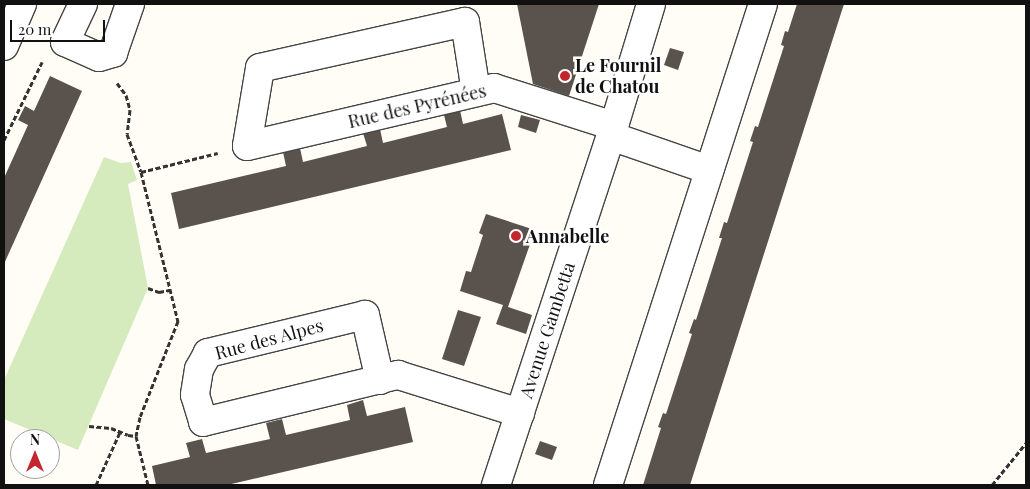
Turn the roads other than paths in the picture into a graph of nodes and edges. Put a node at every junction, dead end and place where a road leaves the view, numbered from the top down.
1 (22, 4) edge
2 (83, 4) edge
3 (130, 4) edge
4 (651, 4) edge
5 (763, 4) edge
6 (4, 46) edge
7 (476, 92) junction
8 (612, 131) junction
9 (709, 170) junction
10 (380, 380) junction
11 (520, 413) junction
12 (496, 485) edge
13 (608, 485) edge

1 - 6 street
2 - 3 street
4 - 8 street, Avenue Gambetta
5 - 9 street
7 - 7 street, Rue des Pyrénées
7 - 8 street, Rue des Pyrénées
8 - 9 street, Rue des Pyrénées
8 - 11 street, Avenue Gambetta
9 - 13 street
10 - 10 street, Rue des Alpes
10 - 11 street, Rue des Alpes
11 - 12 street, Avenue Gambetta

